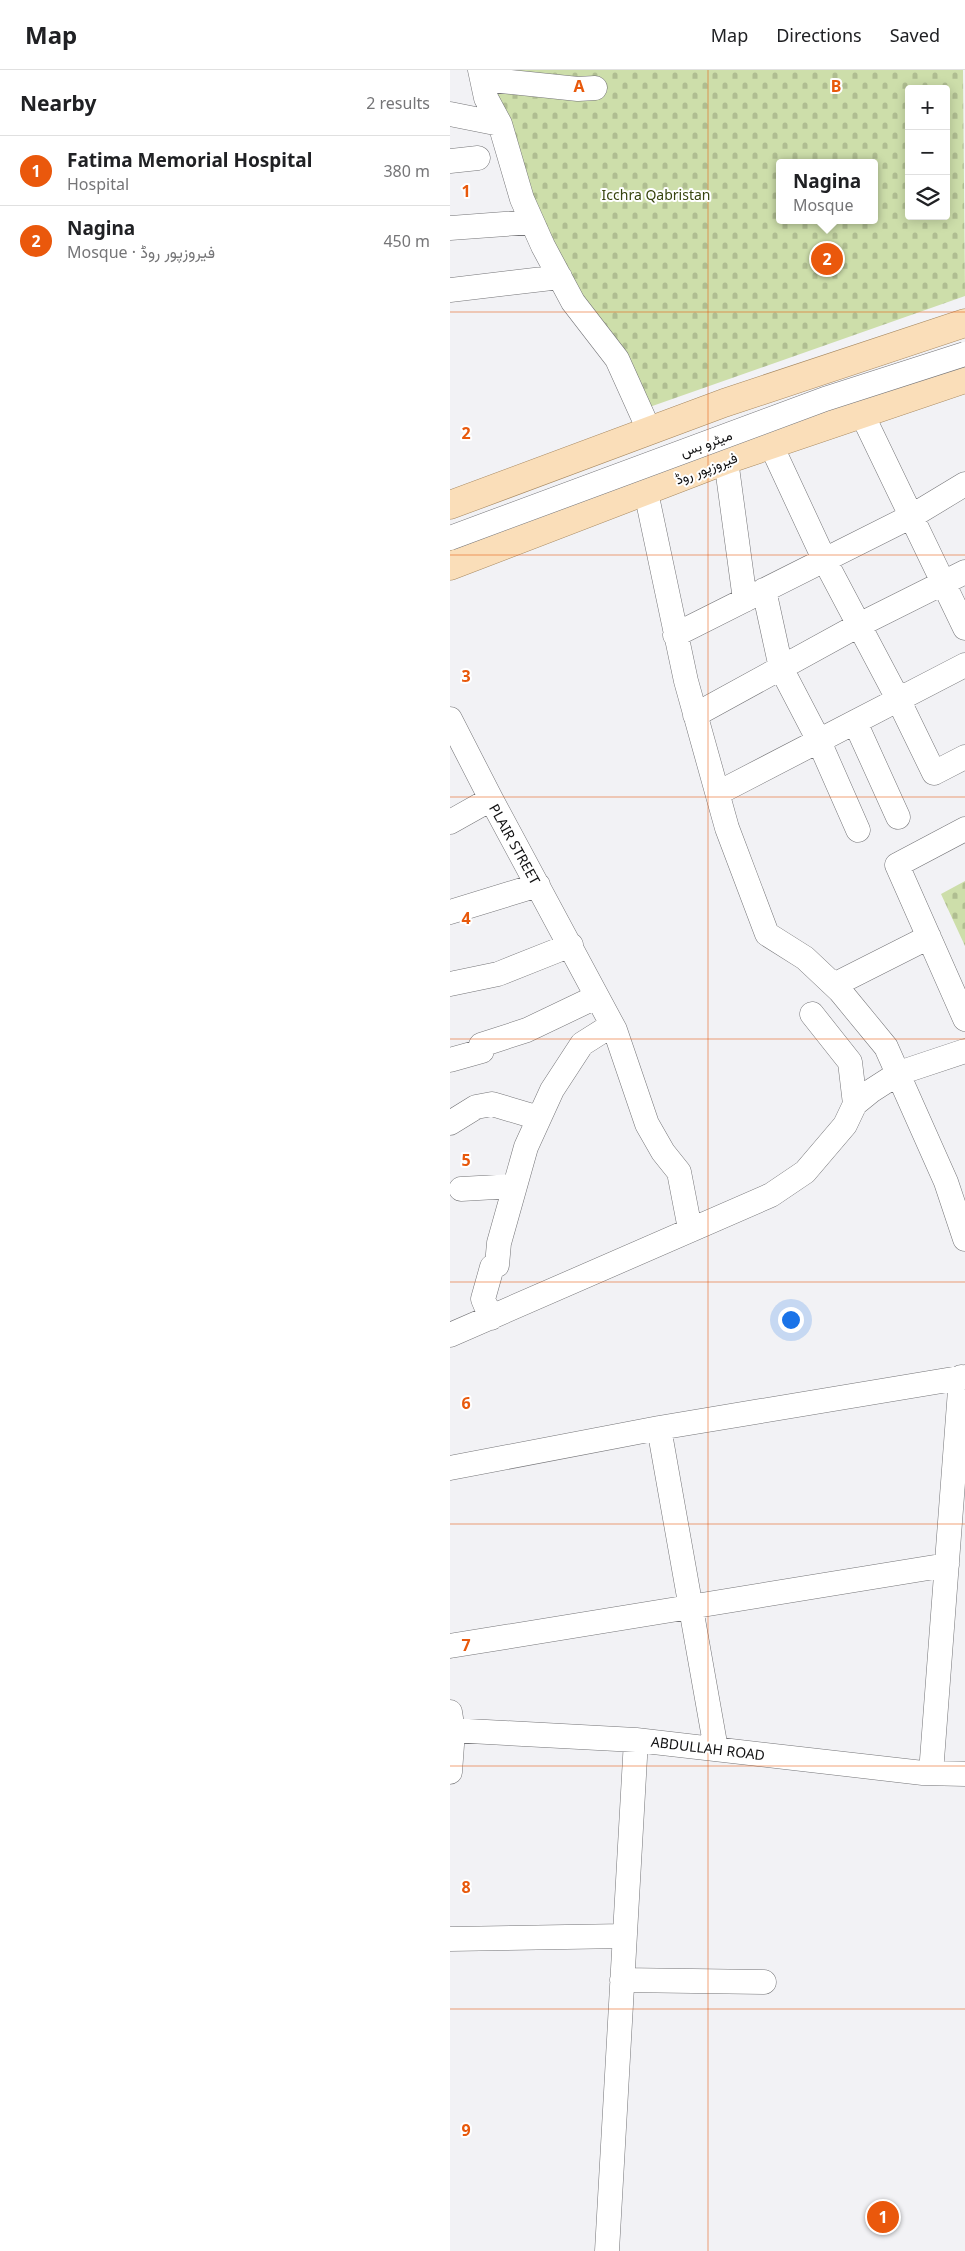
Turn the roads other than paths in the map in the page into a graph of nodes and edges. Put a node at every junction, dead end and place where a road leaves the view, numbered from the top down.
1 (481, 75) edge
2 (595, 88) dead end
3 (450, 114) edge
4 (500, 124) junction
5 (478, 158) dead end
6 (450, 161) edge
7 (532, 222) junction
8 (450, 228) edge
9 (560, 277) junction
10 (450, 290) edge
11 (965, 323) edge
12 (965, 335) edge
13 (965, 354) edge
14 (963, 381) edge
15 (724, 403) junction
16 (861, 412) junction
17 (649, 430) junction
18 (771, 445) junction
19 (726, 460) junction
20 (965, 484) edge
21 (646, 492) junction
22 (450, 505) edge
23 (912, 516) junction
24 (450, 538) edge
25 (824, 559) junction
26 (450, 566) edge
27 (965, 572) edge
28 (944, 583) junction
29 (755, 595) junction
30 (859, 625) junction
31 (965, 628) edge
32 (675, 635) junction
33 (965, 665) edge
34 (781, 668) junction
35 (898, 699) junction
36 (695, 715) junction
37 (450, 719) edge
38 (855, 722) junction
39 (818, 739) junction
40 (965, 757) edge
41 (718, 793) junction
42 (490, 799) junction
43 (898, 817) dead end
44 (450, 822) edge
45 (965, 829) edge
46 (858, 830) dead end
47 (538, 885) junction
48 (450, 912) edge
49 (929, 937) junction
50 (571, 945) junction
51 (450, 984) edge
52 (834, 985) junction
53 (596, 997) junction
54 (812, 1014) dead end
55 (965, 1019) edge
56 (612, 1025) junction
57 (965, 1051) edge
58 (450, 1060) edge
59 (899, 1073) junction
60 (855, 1104) junction
61 (539, 1118) junction
62 (450, 1123) edge
63 (514, 1186) junction
64 (461, 1190) dead end
65 (690, 1229) junction
66 (965, 1239) edge
67 (490, 1318) junction
68 (450, 1336) edge
69 (963, 1377) edge
70 (660, 1428) junction
71 (450, 1468) edge
72 (951, 1504) junction
73 (965, 1530) edge
74 (947, 1565) junction
75 (691, 1607) junction
76 (450, 1646) edge
77 (451, 1725) edge
78 (636, 1740) junction
79 (716, 1749) junction
80 (450, 1772) edge
81 (931, 1773) junction
82 (965, 1774) edge
83 (624, 1936) junction
84 (450, 1939) edge
85 (622, 1980) junction
86 (764, 1982) dead end
87 (607, 2251) edge

1 - 2 street
1 - 4 street
3 - 4 street
4 - 7 street
5 - 6 street
7 - 8 street
7 - 9 street
9 - 10 street
9 - 17 street
11 - 15 main road
12 - 14 main road
13 - 24 street, میٹرو بس, bridge
14 - 16 main road, فیروزپور روڈ
15 - 17 main road
15 - 19 main road
16 - 18 main road, فیروزپور روڈ
16 - 23 street
17 - 22 main road
18 - 19 main road, فیروزپور روڈ
18 - 25 street
19 - 21 main road, فیروزپور روڈ
19 - 29 street
20 - 23 street
21 - 26 main road, فیروزپور روڈ
21 - 32 street
23 - 25 street
23 - 28 street
25 - 29 street
25 - 30 street
27 - 28 street
28 - 30 street
28 - 31 street
29 - 32 street
29 - 34 street
30 - 34 street
30 - 35 street
32 - 36 street
33 - 35 street
34 - 36 street
34 - 39 street
35 - 38 street
35 - 40 street
36 - 41 street
37 - 42 street, PLAIR STREET
38 - 39 street
38 - 43 street
39 - 41 street
39 - 46 street
41 - 52 street
42 - 44 street
42 - 47 street, PLAIR STREET
45 - 49 street
47 - 48 street
47 - 50 street, PLAIR STREET
49 - 52 street
49 - 55 street
50 - 51 street
50 - 53 street, PLAIR STREET
52 - 59 street
53 - 56 street, PLAIR STREET
53 - 58 street
54 - 60 street
56 - 61 street
56 - 65 street, PLAIR STREET
57 - 59 street
59 - 60 street
59 - 66 street
60 - 65 street
61 - 62 street
61 - 63 street
63 - 64 street
63 - 67 street
65 - 67 street
67 - 68 street
69 - 70 street
69 - 72 street
70 - 71 street
70 - 75 street
72 - 73 street
72 - 74 street
74 - 75 street
74 - 81 street
75 - 76 street
75 - 79 street
77 - 78 street, ABDULLAH ROAD
77 - 80 street
78 - 79 street, ABDULLAH ROAD
78 - 83 street
79 - 81 street, ABDULLAH ROAD
81 - 82 street, ABDULLAH ROAD
83 - 84 street
83 - 85 street
85 - 86 street
85 - 87 street

